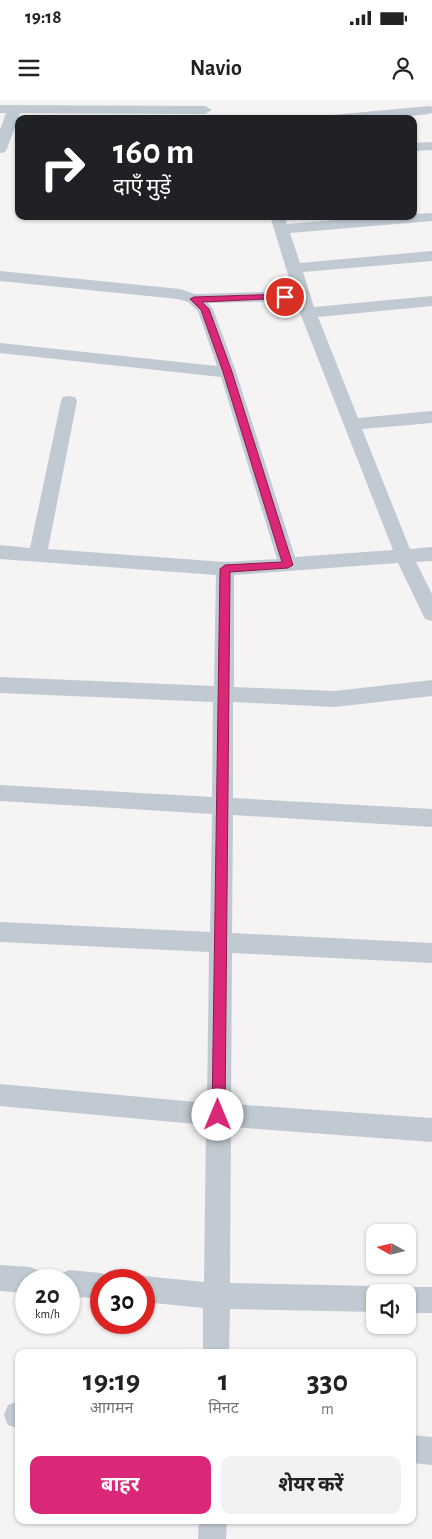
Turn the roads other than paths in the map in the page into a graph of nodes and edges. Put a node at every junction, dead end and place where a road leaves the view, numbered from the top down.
1 (428, 108) edge
2 (0, 109) edge
3 (15, 109) junction
4 (205, 110) dead end
5 (367, 115) edge
6 (432, 146) edge
7 (417, 147) edge
8 (0, 149) edge
9 (15, 149) edge
10 (417, 217) edge
11 (432, 217) edge
12 (341, 220) edge
13 (280, 223) edge
14 (432, 256) edge
15 (293, 268) junction
16 (0, 276) edge
17 (303, 296) junction
18 (194, 299) junction
19 (432, 300) edge
20 (308, 313) junction
21 (0, 348) edge
22 (228, 372) junction
23 (69, 402) dead end
24 (432, 417) edge
25 (354, 424) junction
26 (0, 552) edge
27 (432, 554) edge
28 (37, 556) junction
29 (404, 556) junction
30 (288, 565) junction
31 (225, 569) junction
32 (432, 614) edge
33 (0, 685) edge
34 (432, 688) edge
35 (222, 696) junction
36 (0, 793) edge
37 (223, 804) junction
38 (432, 818) edge
39 (0, 932) edge
40 (219, 943) junction
41 (432, 953) edge
42 (0, 1095) edge
43 (218, 1115) junction
44 (432, 1130) edge
45 (0, 1278) edge
46 (15, 1279) edge
47 (155, 1290) edge
48 (218, 1296) junction
49 (366, 1299) edge
50 (416, 1300) edge
51 (432, 1300) edge
52 (216, 1349) edge
53 (416, 1450) edge
54 (432, 1451) edge
55 (213, 1524) edge
56 (212, 1539) edge

1 - 5 street
2 - 3 street
3 - 4 street
3 - 8 street
6 - 7 street
8 - 9 street
10 - 11 street
12 - 13 street
13 - 15 street
14 - 15 street
15 - 17 street
16 - 18 street
17 - 18 street
17 - 20 street
18 - 22 street
19 - 20 street
20 - 25 street
21 - 22 street
22 - 30 street
23 - 28 street
24 - 25 street
25 - 29 street
26 - 28 street
27 - 29 street
28 - 31 street
29 - 30 street
29 - 32 street
30 - 31 street
31 - 35 street
33 - 35 street
34 - 35 street
35 - 37 street
36 - 37 street
37 - 38 street
37 - 40 street
39 - 40 street
40 - 41 street
40 - 43 street
42 - 43 street
43 - 44 street
43 - 48 street
45 - 46 street
47 - 48 street
48 - 49 street
48 - 52 street
50 - 51 street
53 - 54 street
55 - 56 street

